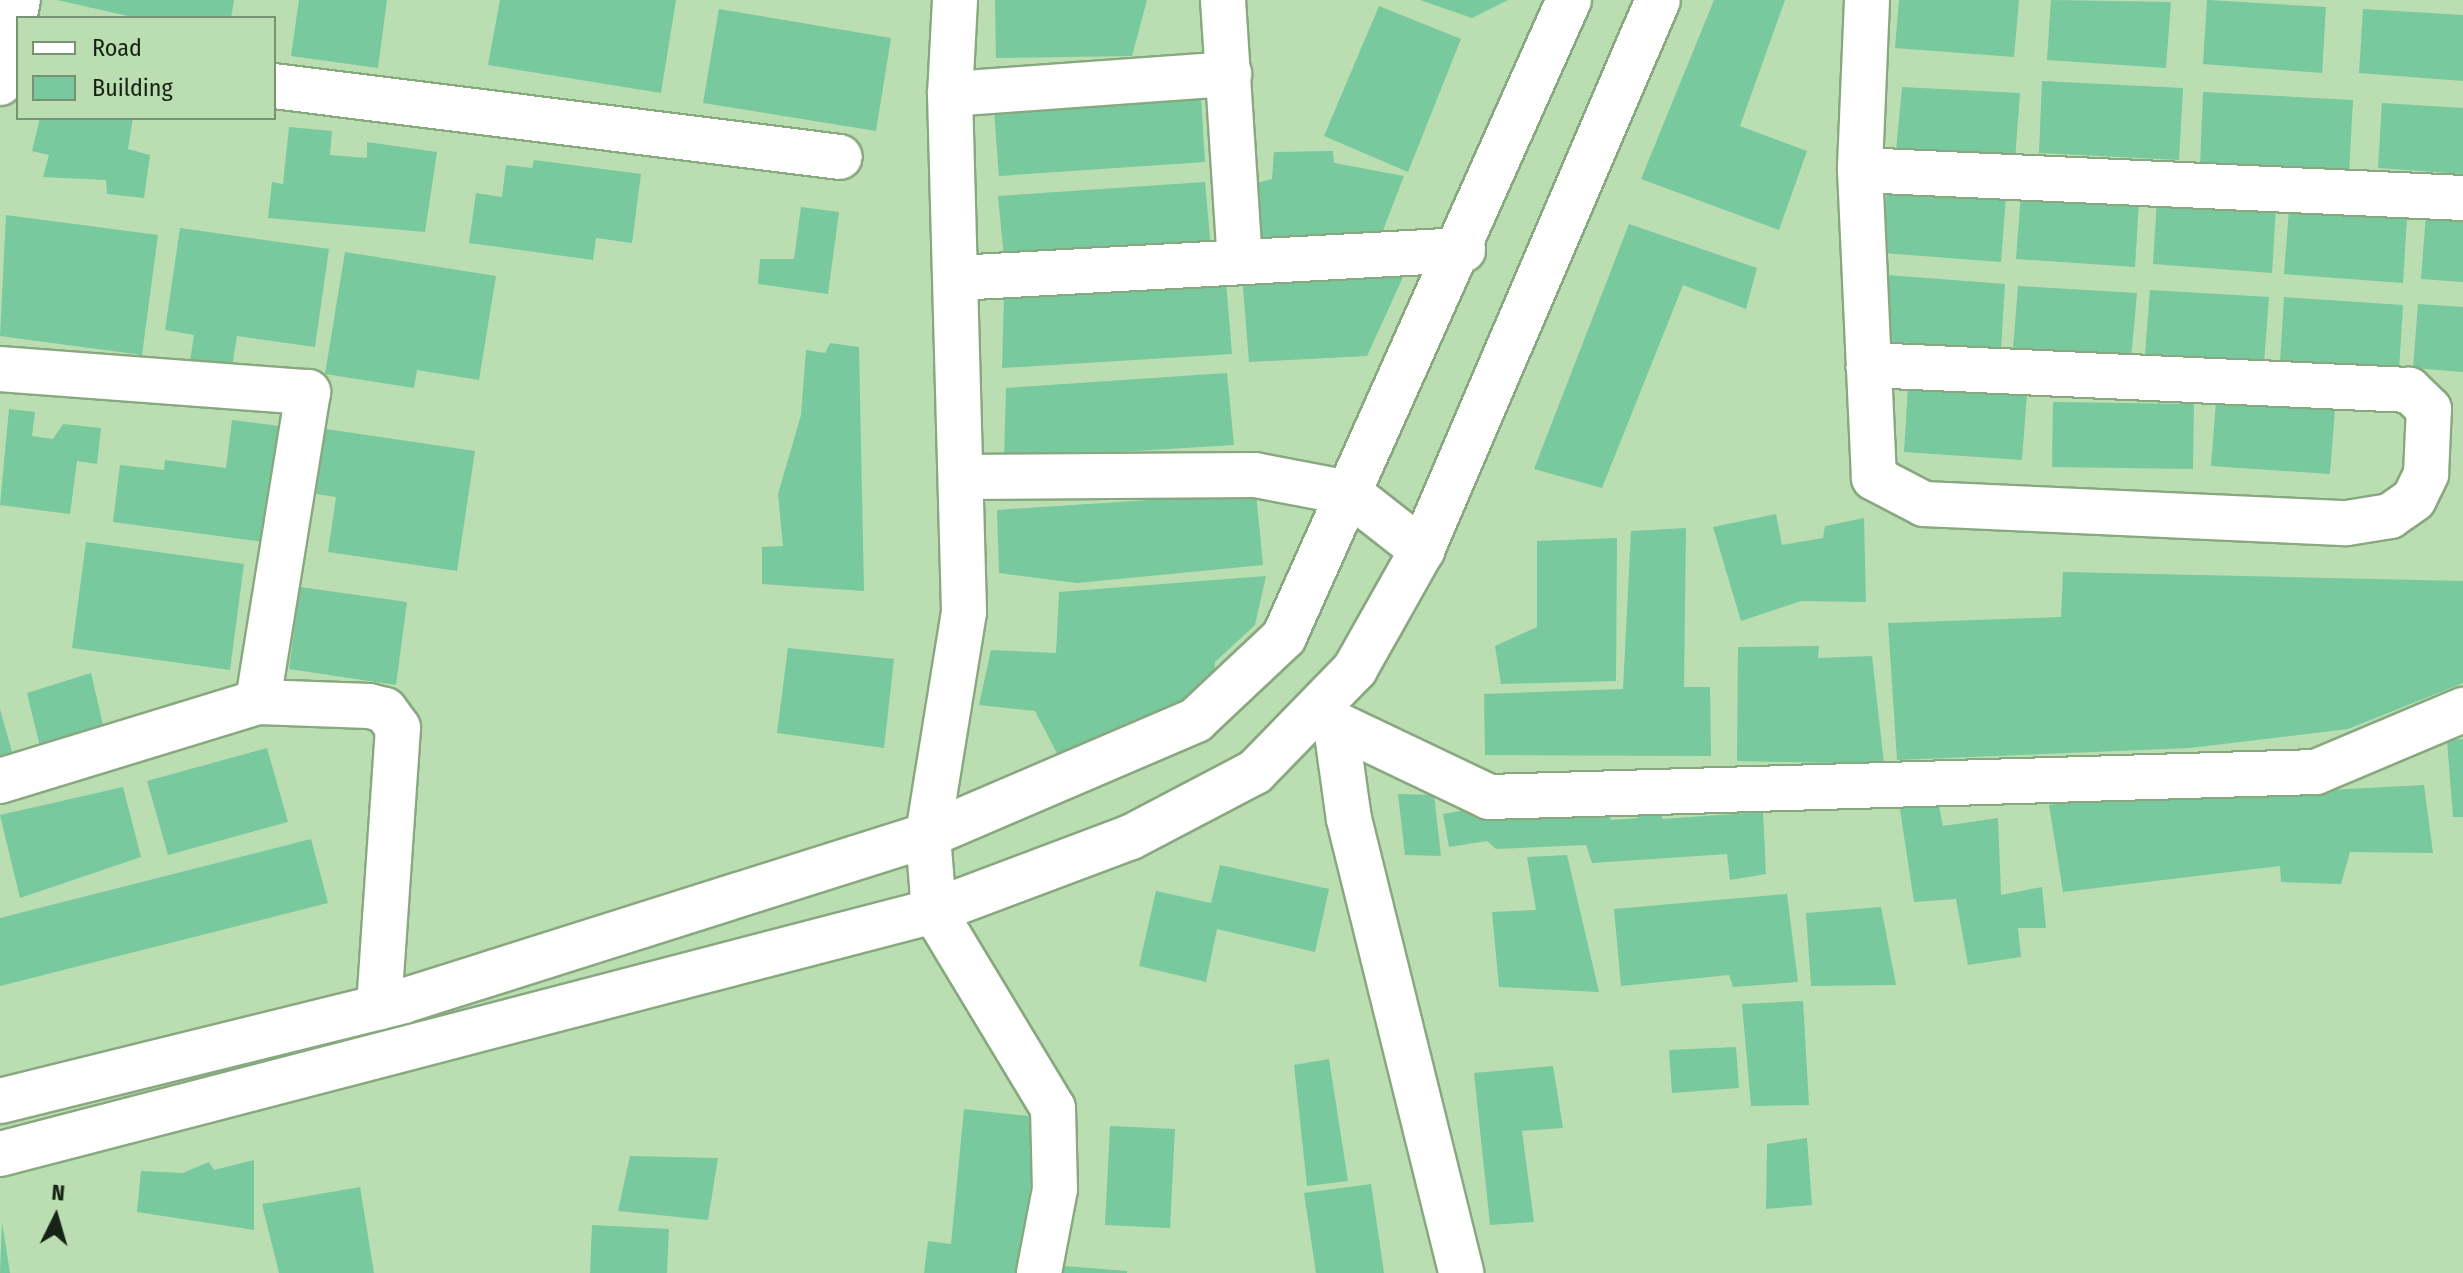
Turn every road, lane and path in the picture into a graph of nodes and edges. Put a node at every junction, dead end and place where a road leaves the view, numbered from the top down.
1 (18, 0) edge
2 (955, 0) edge
3 (1223, 0) edge
4 (1569, 0) edge
5 (1658, 0) edge
6 (1867, 0) edge
7 (6, 61) edge
8 (1229, 74) junction
9 (276, 86) edge
10 (950, 94) junction
11 (840, 157) dead end
12 (1860, 170) junction
13 (2463, 198) edge
14 (1463, 250) junction
15 (1240, 260) junction
16 (957, 278) junction
17 (1869, 365) junction
18 (0, 369) edge
19 (964, 477) junction
20 (1349, 493) junction
21 (1422, 550) junction
22 (258, 702) junction
23 (2463, 710) edge
24 (1324, 720) junction
25 (0, 781) edge
26 (928, 835) junction
27 (934, 911) junction
28 (379, 1007) junction
29 (0, 1101) edge
30 (0, 1154) edge
31 (1039, 1273) edge
32 (1461, 1273) edge

1 - 7 street
2 - 10 street
3 - 8 street
4 - 14 street
5 - 21 street
6 - 12 street
8 - 10 street
8 - 15 street
9 - 11 street
10 - 16 street
12 - 13 street
12 - 17 street
14 - 15 street
14 - 20 street
15 - 16 street
16 - 19 street
17 - 17 street
18 - 22 street
19 - 20 street
19 - 26 street
20 - 21 street
20 - 26 street
21 - 24 street
22 - 25 street
22 - 28 street
23 - 24 street
24 - 27 street
24 - 32 street
26 - 27 street
26 - 28 street
27 - 30 street
27 - 31 street
28 - 29 street

